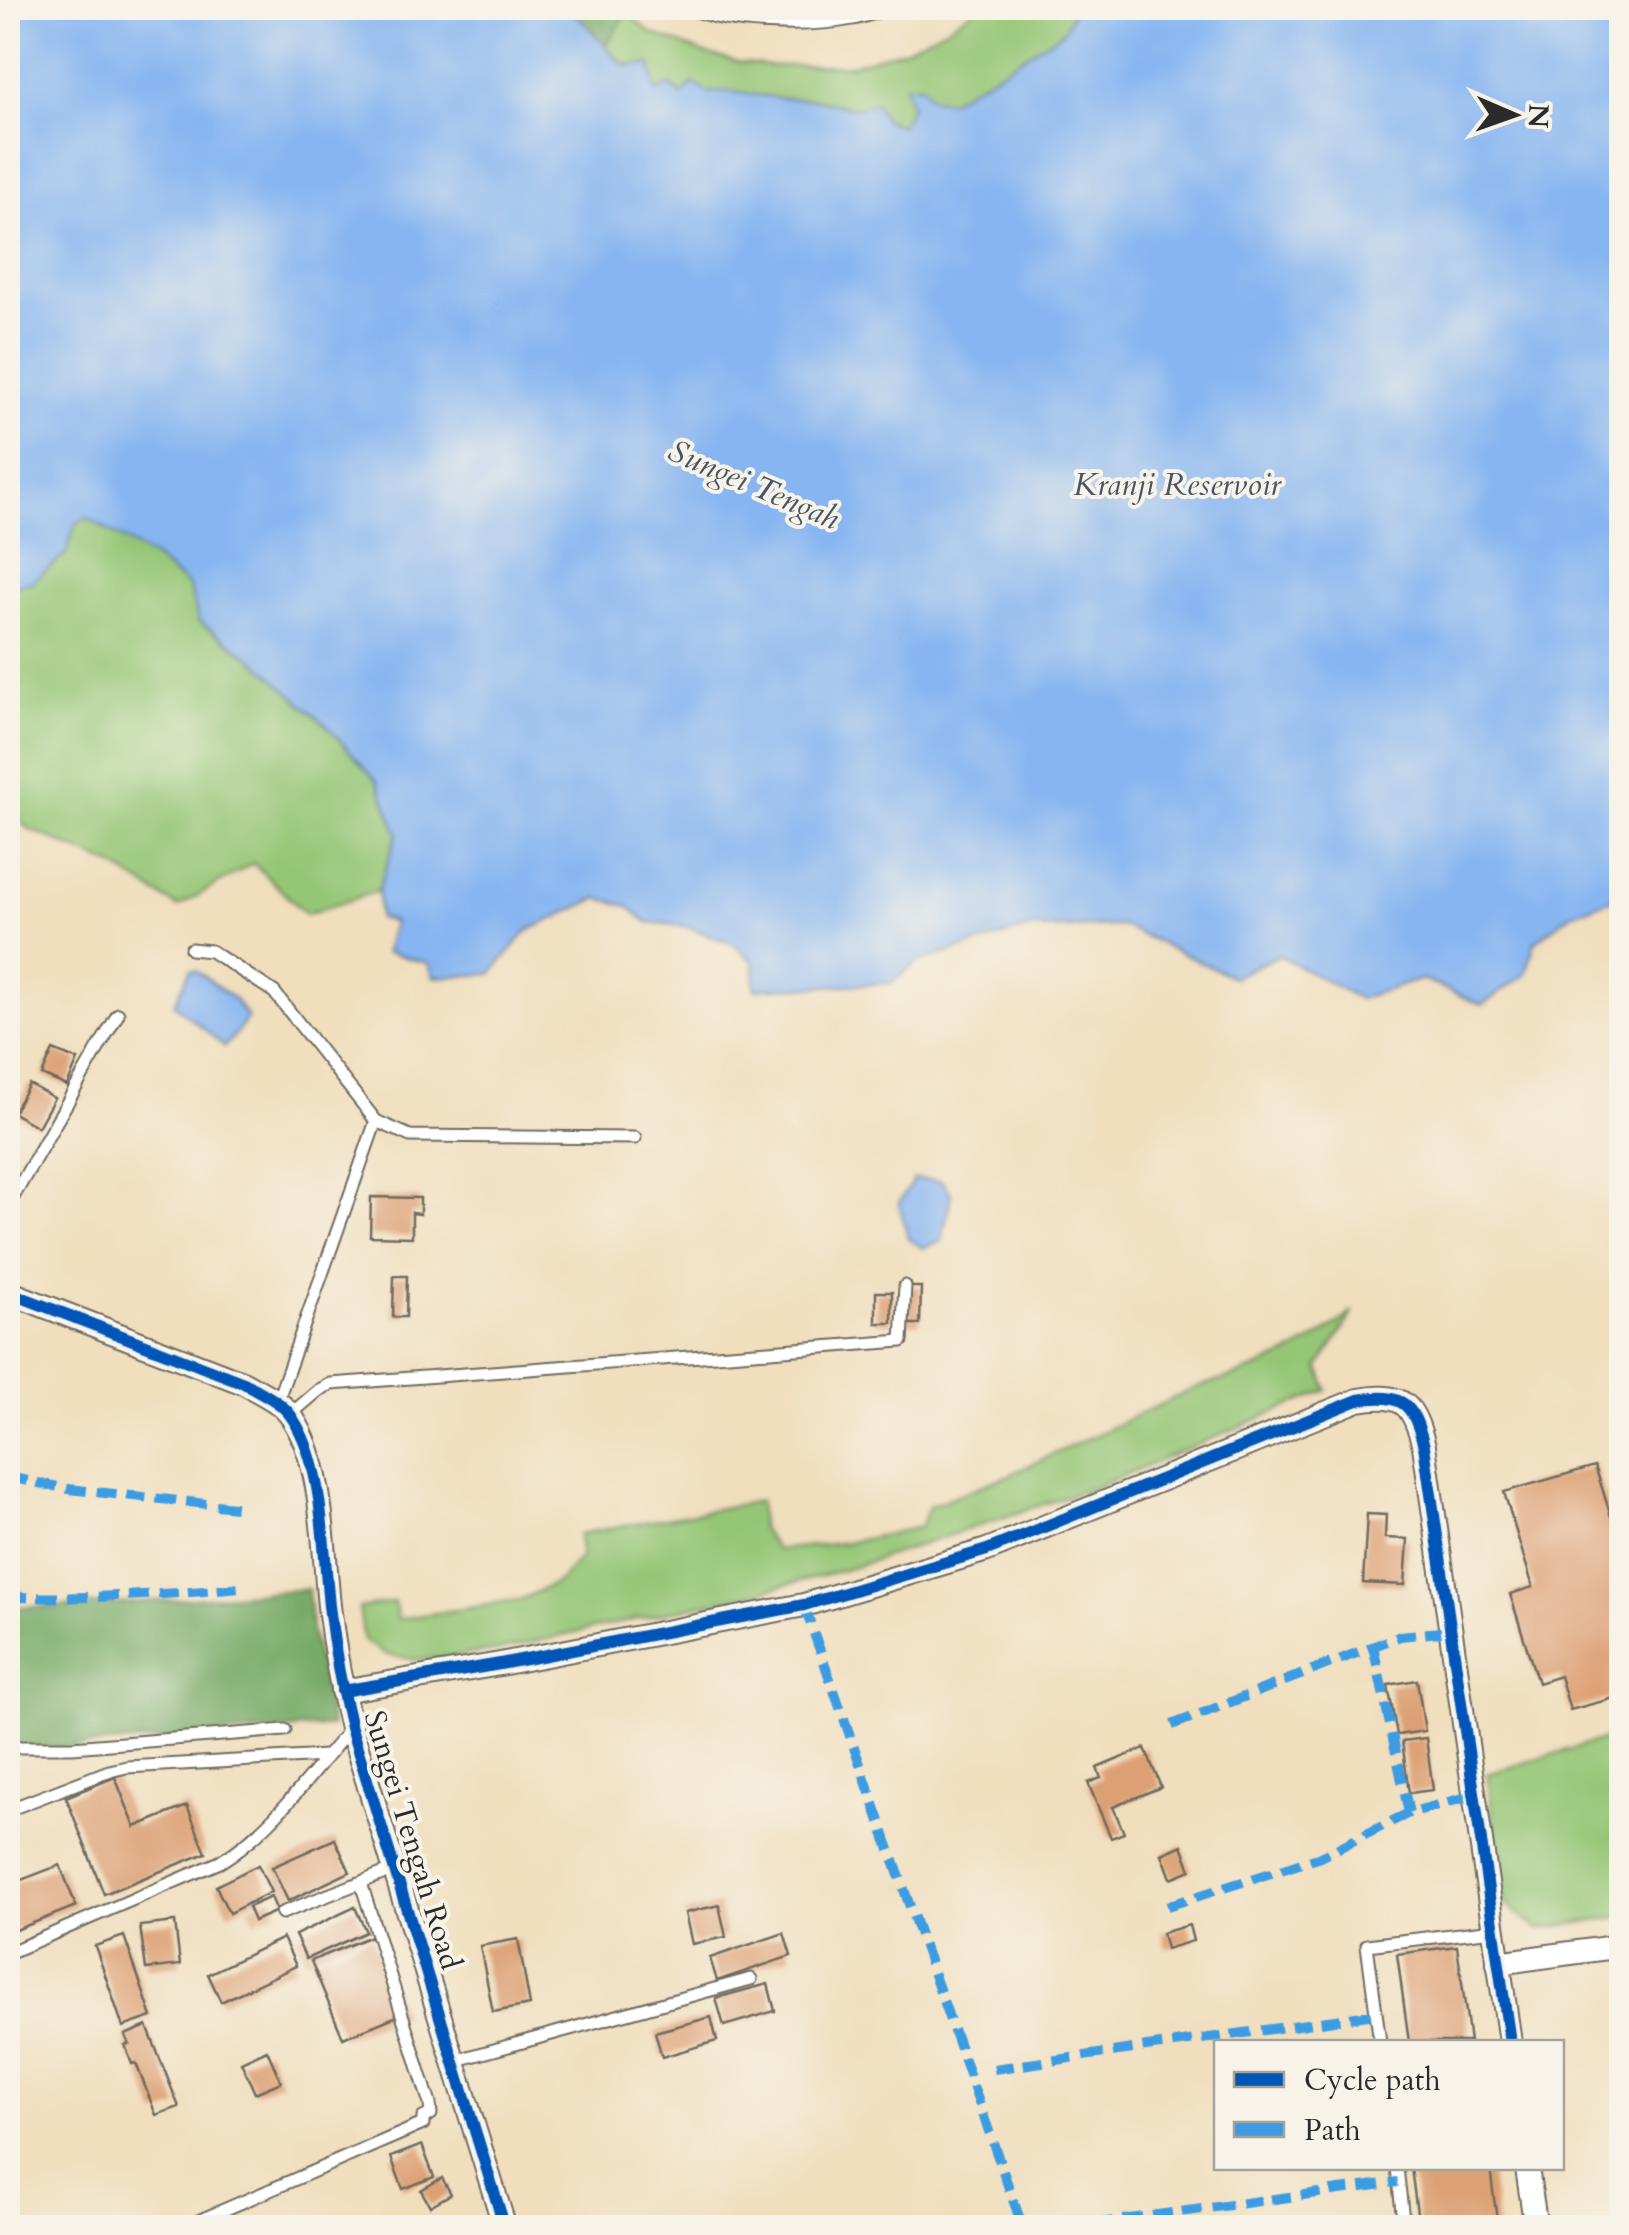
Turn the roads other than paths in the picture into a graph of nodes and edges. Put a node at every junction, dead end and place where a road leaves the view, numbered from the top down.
1 (690, 8) edge
2 (890, 8) edge
3 (191, 949) dead end
4 (118, 1014) dead end
5 (376, 1121) junction
6 (635, 1138) dead end
7 (8, 1206) edge
8 (904, 1286) dead end
9 (8, 1292) edge
10 (284, 1408) junction
11 (342, 1692) junction
12 (350, 1728) junction
13 (284, 1730) dead end
14 (8, 1746) edge
15 (326, 1756) junction
16 (8, 1810) edge
17 (395, 1869) junction
18 (361, 1882) junction
19 (282, 1913) dead end
20 (1493, 1930) junction
21 (1622, 1946) edge
22 (8, 1953) edge
23 (1498, 1963) junction
24 (751, 1979) dead end
25 (1380, 2040) edge
26 (1510, 2040) edge
27 (454, 2061) junction
28 (1396, 2170) edge
29 (1527, 2170) edge
30 (182, 2228) edge
31 (504, 2228) edge
32 (1404, 2228) edge
33 (1536, 2228) edge

1 - 2 lane
3 - 5 lane
4 - 7 lane
5 - 6 lane
5 - 10 lane
8 - 10 lane
9 - 10 street
10 - 11 street, Sungei Tengah Road
11 - 12 street, Sungei Tengah Road
11 - 20 street
12 - 15 lane
12 - 17 street, Sungei Tengah Road
13 - 14 lane
15 - 16 lane
15 - 22 lane
17 - 18 lane
17 - 27 street, Sungei Tengah Road
18 - 19 lane
18 - 30 lane
20 - 23 street
20 - 25 lane
21 - 23 street
23 - 26 street
24 - 27 lane
27 - 31 street, Sungei Tengah Road
28 - 32 lane
29 - 33 street

